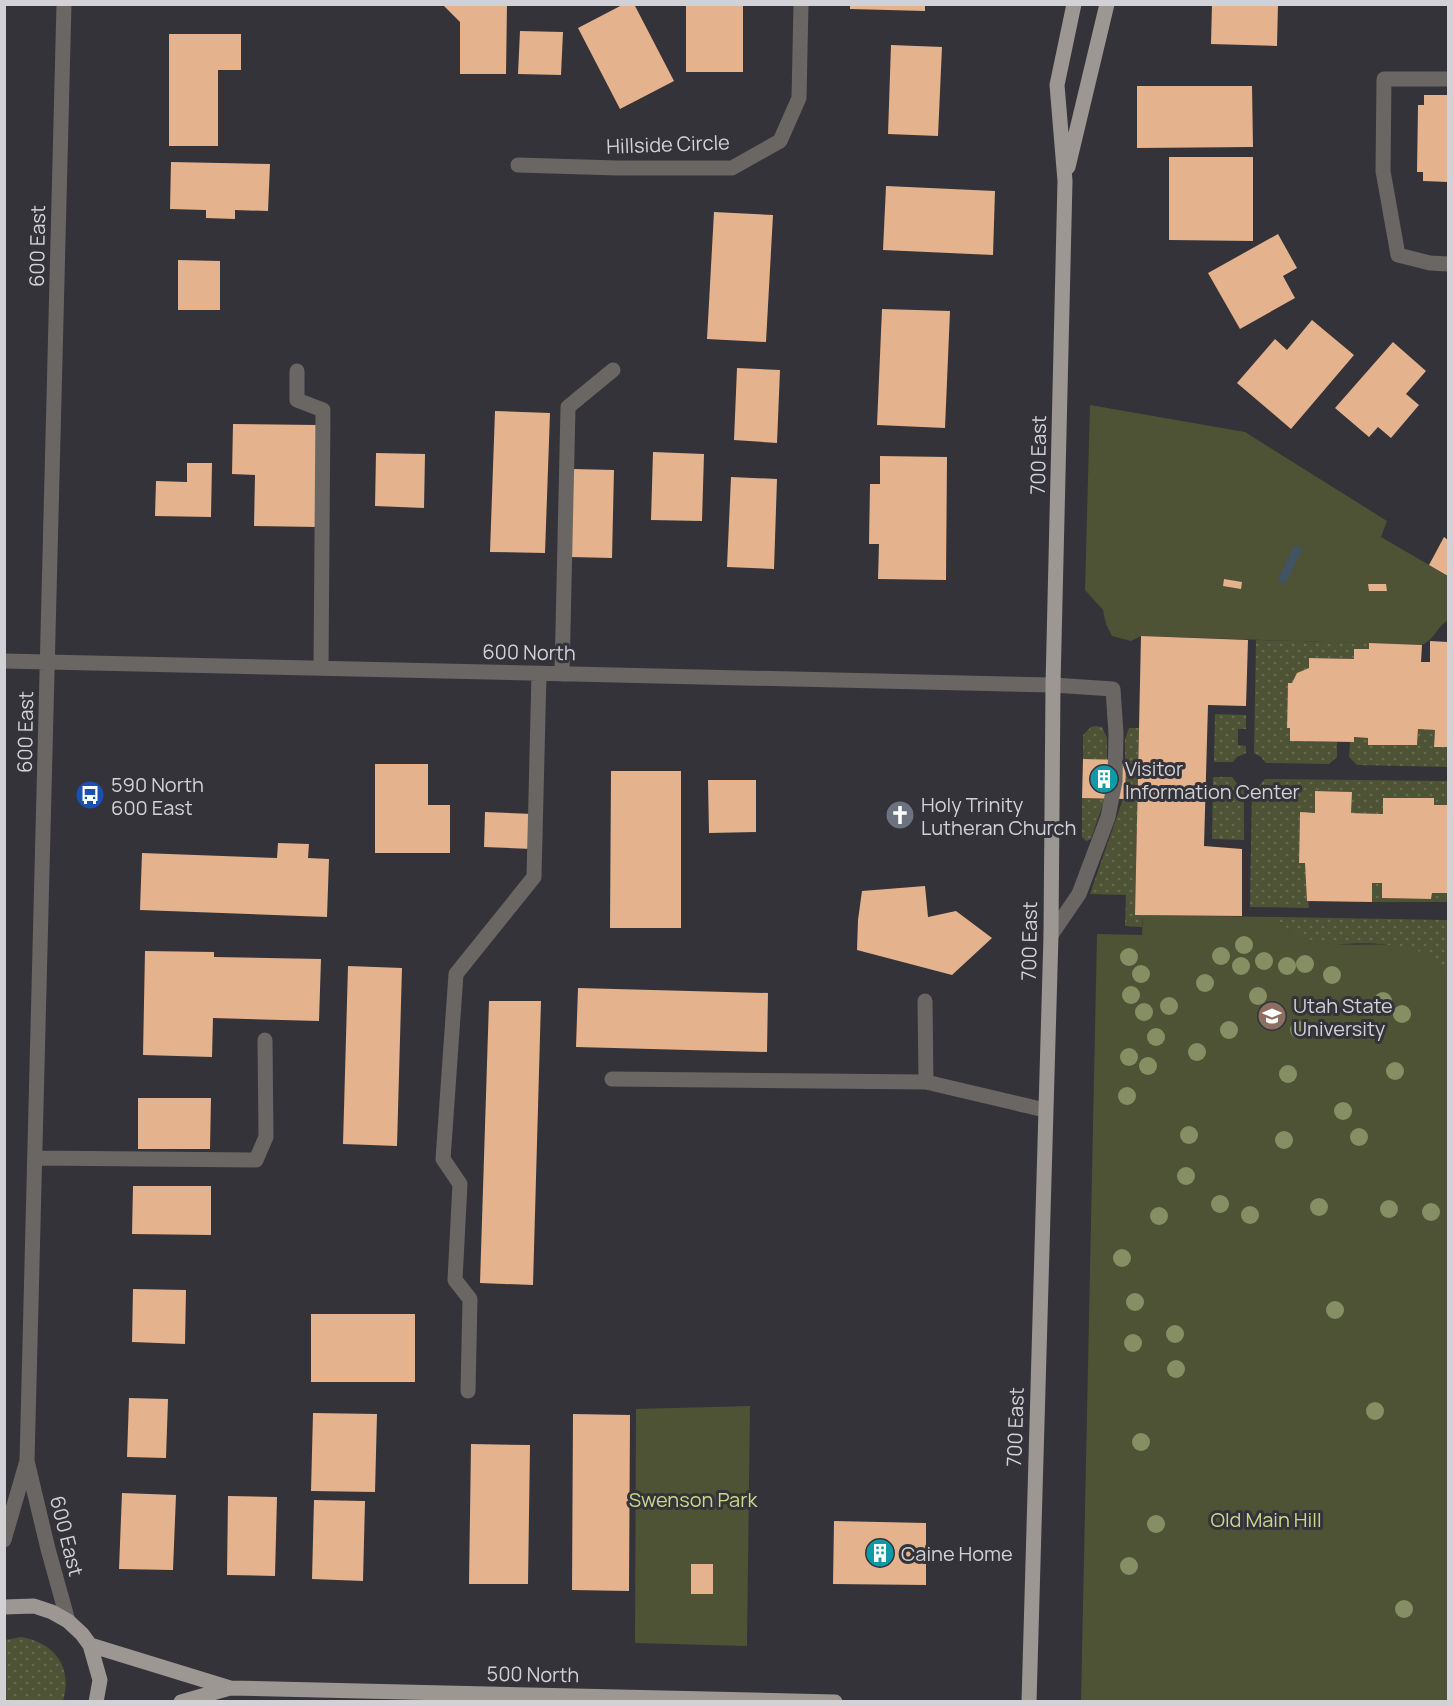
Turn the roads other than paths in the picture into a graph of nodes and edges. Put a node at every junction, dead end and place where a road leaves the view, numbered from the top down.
1 (64, 4) edge
2 (801, 4) edge
3 (1074, 4) edge
4 (1107, 4) edge
5 (1449, 79) edge
6 (518, 165) dead end
7 (1065, 182) junction
8 (1449, 264) edge
9 (613, 370) dead end
10 (297, 371) dead end
11 (4, 661) edge
12 (48, 662) junction
13 (321, 668) junction
14 (539, 674) junction
15 (562, 674) junction
16 (1053, 686) junction
17 (1051, 935) junction
18 (925, 1001) dead end
19 (265, 1040) dead end
20 (612, 1079) dead end
21 (926, 1082) junction
22 (1045, 1110) junction
23 (35, 1158) junction
24 (468, 1391) dead end
25 (27, 1461) junction
26 (4, 1540) edge
27 (4, 1607) edge
28 (68, 1621) junction
29 (90, 1645) junction
30 (230, 1688) junction
31 (96, 1701) edge
32 (181, 1701) edge
33 (835, 1701) edge
34 (1029, 1701) edge

1 - 12 street, 600 East
2 - 6 street, Hillside Circle
3 - 7 main road, 700 East
4 - 7 main road, 700 East
5 - 8 street
7 - 16 main road, 700 East
9 - 15 street
10 - 13 street
11 - 12 street, 600 North
12 - 13 street, 600 North
12 - 23 street, 600 East
13 - 14 street, 600 North
14 - 15 street, 600 North
14 - 24 street
15 - 16 street, 600 North
16 - 17 main road, 700 East
16 - 17 street, 600 North
17 - 22 main road, 700 East
18 - 21 street
19 - 23 street
20 - 21 street
21 - 22 street
22 - 34 main road, 700 East
23 - 25 street, 600 East
25 - 26 street, 600 East
25 - 28 street, 600 East
27 - 28 main road
28 - 29 main road
29 - 30 main road, 500 North
29 - 31 main road
30 - 32 main road, 500 North
30 - 33 main road, 500 North

